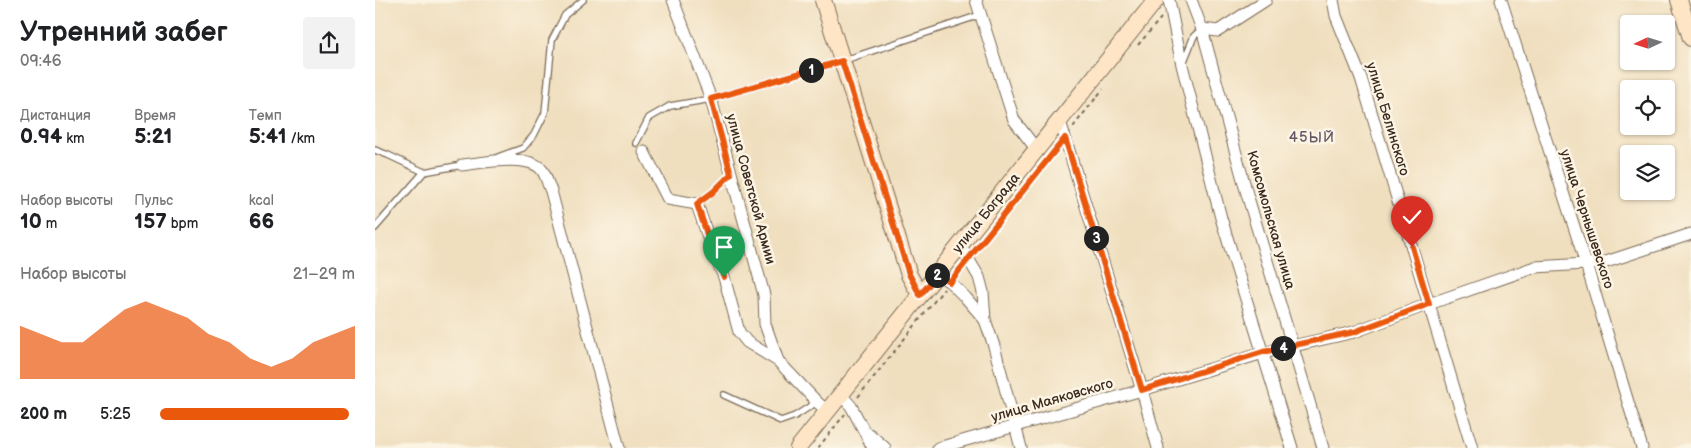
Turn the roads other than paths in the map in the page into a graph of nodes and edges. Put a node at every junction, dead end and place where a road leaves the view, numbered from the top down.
1 (583, 0) edge
2 (673, 0) edge
3 (823, 0) edge
4 (976, 0) edge
5 (1191, 0) edge
6 (1266, 0) edge
7 (1333, 0) edge
8 (1501, 0) edge
9 (1679, 0) edge
10 (1165, 2) edge
11 (980, 15) junction
12 (1202, 29) junction
13 (1691, 38) edge
14 (842, 61) junction
15 (1182, 65) junction
16 (711, 99) junction
17 (1060, 121) junction
18 (640, 148) joint
19 (375, 150) edge
20 (1037, 150) junction
21 (481, 163) junction
22 (462, 165) joint
23 (424, 172) junction
24 (731, 174) junction
25 (697, 204) junction
26 (375, 228) edge
27 (1691, 234) edge
28 (960, 244) junction
29 (1586, 264) junction
30 (944, 278) junction
31 (920, 295) junction
32 (1429, 304) junction
33 (985, 320) junction
34 (1293, 345) junction
35 (1263, 352) junction
36 (778, 361) junction
37 (1142, 390) junction
38 (724, 395) dead end
39 (846, 400) junction
40 (822, 407) junction
41 (1014, 426) junction
42 (866, 431) junction
43 (619, 448) edge
44 (798, 448) edge
45 (873, 448) edge
46 (885, 448) edge
47 (938, 448) edge
48 (1021, 448) edge
49 (1158, 448) edge
50 (1291, 448) edge
51 (1323, 448) edge
52 (1472, 448) edge
53 (1642, 448) edge

1 - 21 lane
2 - 16 street, улица Советской Армии
3 - 14 main road
4 - 11 street
5 - 12 street, Комсомольская улица
6 - 12 street
7 - 32 street, улица Белинского
8 - 29 street, улица Чернышевского
9 - 13 main road
10 - 15 street
10 - 17 main road, улица Бограда
11 - 14 lane
11 - 20 street
12 - 15 lane
12 - 34 street, Комсомольская улица
14 - 16 lane
14 - 31 main road
15 - 35 street
16 - 18 lane
16 - 24 street, улица Советской Армии
17 - 20 main road, улица Бограда
17 - 37 street
18 - 25 street
19 - 23 lane
20 - 28 main road, улица Бограда
21 - 22 street
21 - 43 street
22 - 23 lane
23 - 26 lane
24 - 25 lane
24 - 36 street, улица Советской Армии
25 - 36 street, улица Советской Армии
27 - 29 street, улица Маяковского
28 - 30 main road, улица Бограда
28 - 33 street
29 - 32 street, улица Маяковского
29 - 53 street, улица Чернышевского
30 - 31 main road, улица Бограда
30 - 33 street
31 - 39 main road, улица Бограда
32 - 34 street, улица Маяковского
32 - 52 street, улица Белинского
33 - 41 street
34 - 35 street, улица Маяковского
34 - 51 street, Комсомольская улица
35 - 37 street, улица Маяковского
35 - 50 street
36 - 40 street, улица Советской Армии
37 - 41 street, улица Маяковского
37 - 49 street
38 - 40 lane
39 - 40 main road, улица Бограда
39 - 42 street
40 - 44 main road, улица Бограда
41 - 47 street, улица Маяковского
41 - 48 street
42 - 45 street
42 - 46 street

